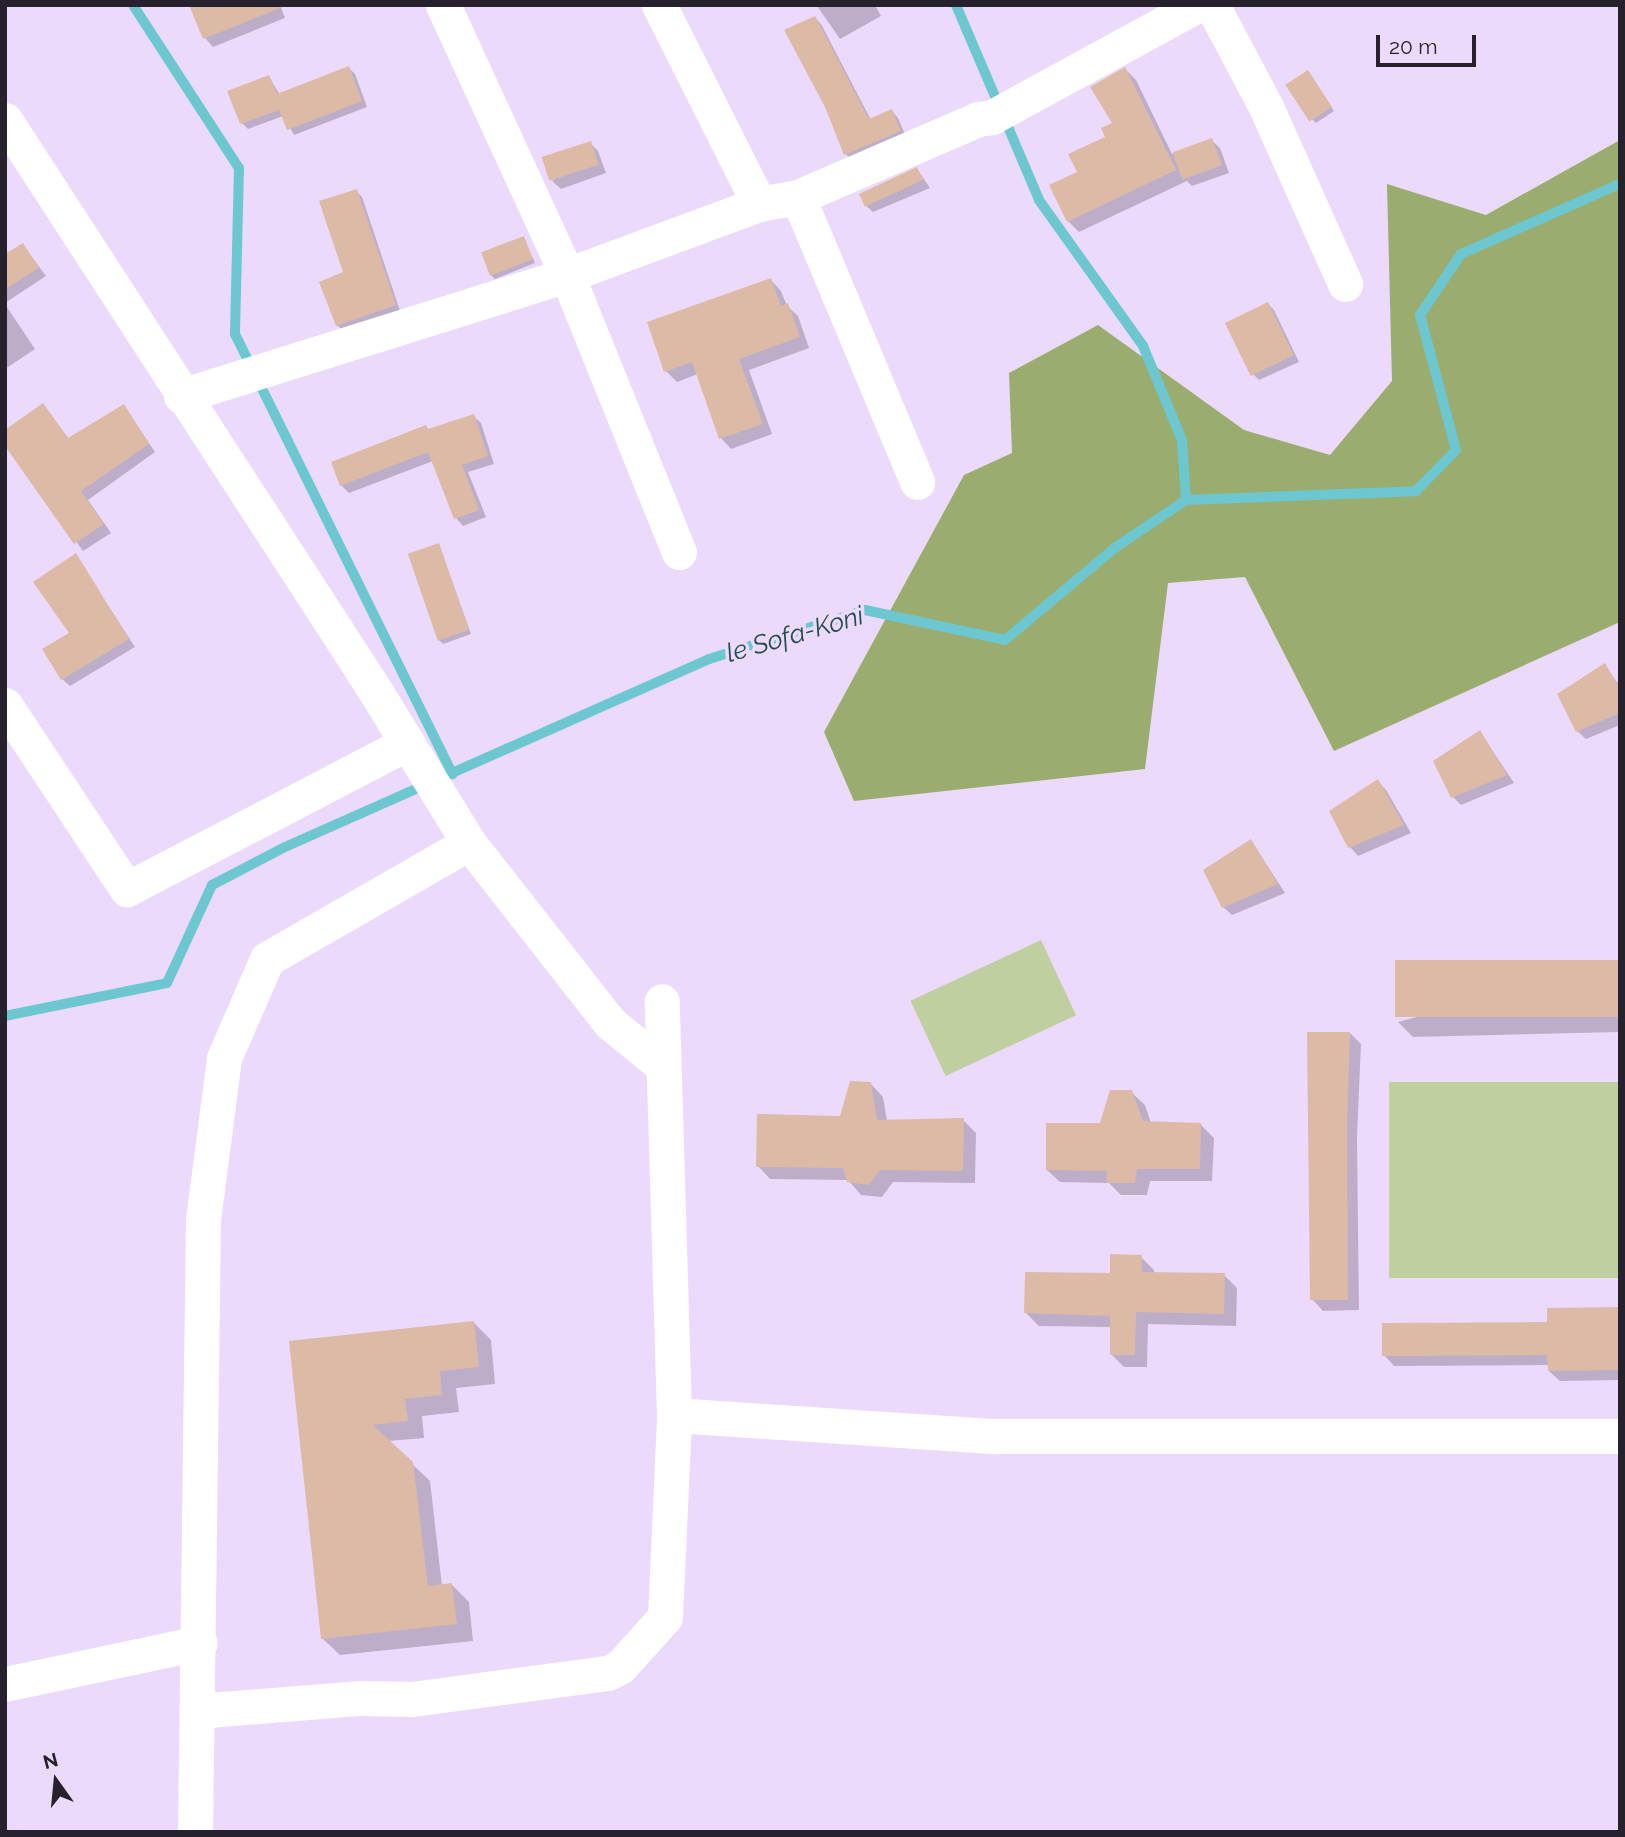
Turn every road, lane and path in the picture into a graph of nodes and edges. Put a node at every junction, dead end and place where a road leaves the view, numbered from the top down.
1 (443, 5) edge
2 (659, 5) edge
3 (1197, 5) edge
4 (1212, 5) edge
5 (5, 120) edge
6 (798, 197) junction
7 (759, 204) junction
8 (567, 275) junction
9 (1345, 284) dead end
10 (181, 396) junction
11 (917, 482) dead end
12 (679, 552) dead end
13 (5, 705) edge
14 (407, 743) junction
15 (469, 843) junction
16 (662, 1001) dead end
17 (663, 1066) junction
18 (674, 1415) junction
19 (1620, 1436) edge
20 (200, 1643) junction
21 (5, 1684) edge
22 (197, 1711) junction
23 (195, 1832) edge

1 - 8 street
2 - 7 street
3 - 6 street
4 - 9 street
5 - 10 street
6 - 7 street
6 - 11 street
7 - 8 street
8 - 10 street
8 - 12 street
10 - 14 street
13 - 14 street
14 - 15 street
15 - 17 street
15 - 20 street
16 - 17 street
17 - 18 street
18 - 19 street
18 - 22 street
20 - 21 street
20 - 22 street
22 - 23 street

